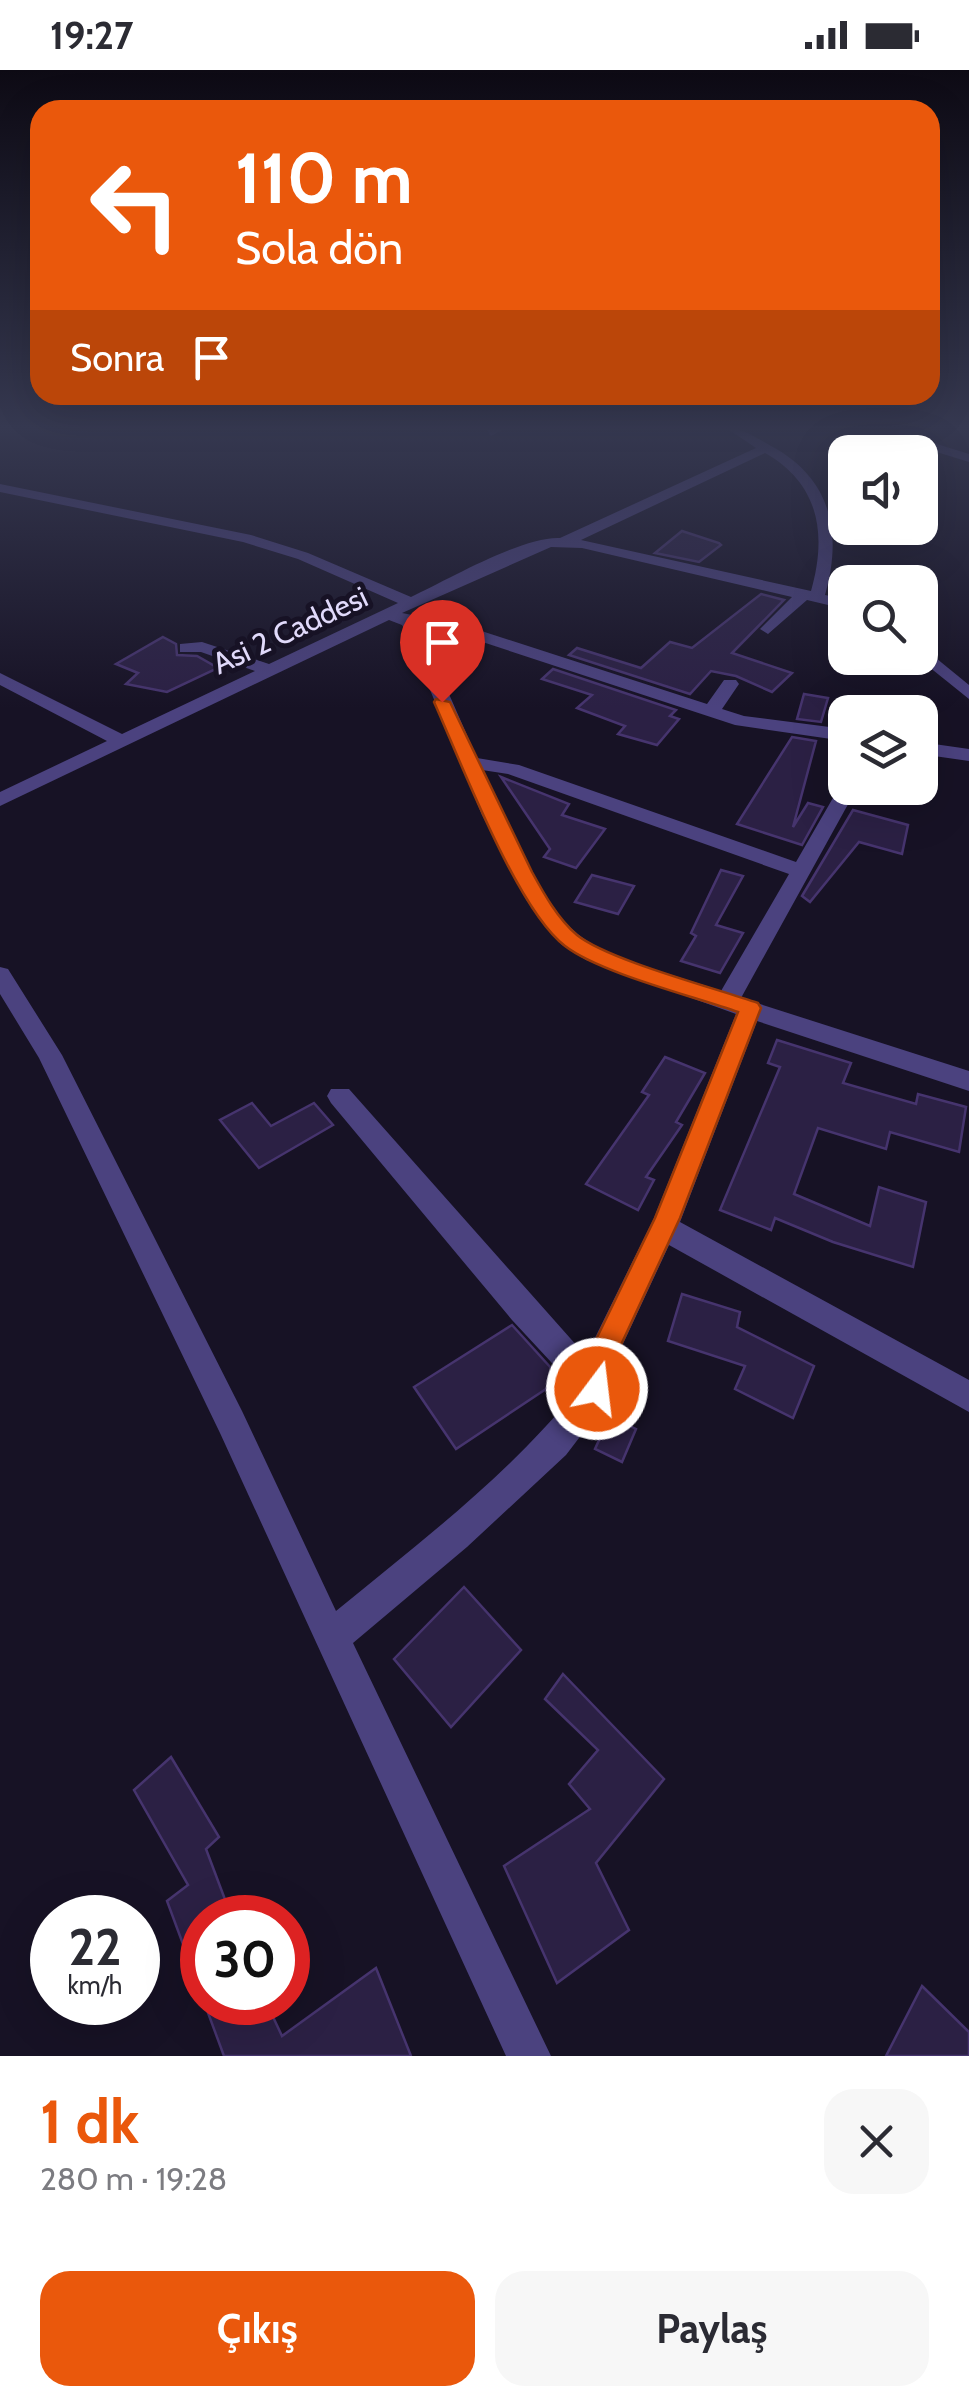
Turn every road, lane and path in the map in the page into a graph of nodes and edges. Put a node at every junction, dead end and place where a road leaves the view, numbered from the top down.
1 (166, 522) edge
2 (608, 522) edge
3 (826, 522) edge
4 (564, 542) junction
5 (810, 596) junction
6 (828, 600) edge
7 (404, 613) junction
8 (768, 629) dead end
9 (186, 648) dead end
10 (938, 666) edge
11 (268, 670) junction
12 (0, 678) edge
13 (730, 684) dead end
14 (969, 694) edge
15 (711, 712) junction
16 (828, 732) edge
17 (119, 740) junction
18 (938, 751) edge
19 (969, 756) edge
20 (468, 762) junction
21 (0, 800) edge
22 (839, 805) edge
23 (802, 871) junction
24 (3, 986) edge
25 (739, 1005) junction
26 (969, 1081) edge
27 (340, 1096) dead end
28 (663, 1227) junction
29 (597, 1389) junction
30 (969, 1397) edge
31 (330, 1639) junction
32 (529, 2056) edge

1 - 7 street
2 - 4 street
3 - 5 street
4 - 5 street, Asi 2 Caddesi
4 - 7 street, Asi 2 Caddesi
5 - 6 street, Asi 2 Caddesi
5 - 8 street
7 - 11 street, Asi 2 Caddesi
7 - 15 street
7 - 20 street
9 - 11 street
10 - 14 street
11 - 17 street, Asi 2 Caddesi
12 - 17 street
13 - 15 street
15 - 16 street
17 - 21 street, Asi 2 Caddesi
18 - 19 street
20 - 23 street
20 - 25 street
22 - 23 street
23 - 25 street
24 - 31 street
25 - 26 street
25 - 28 street
27 - 29 street
28 - 29 street
28 - 30 street
29 - 31 street
31 - 32 street

